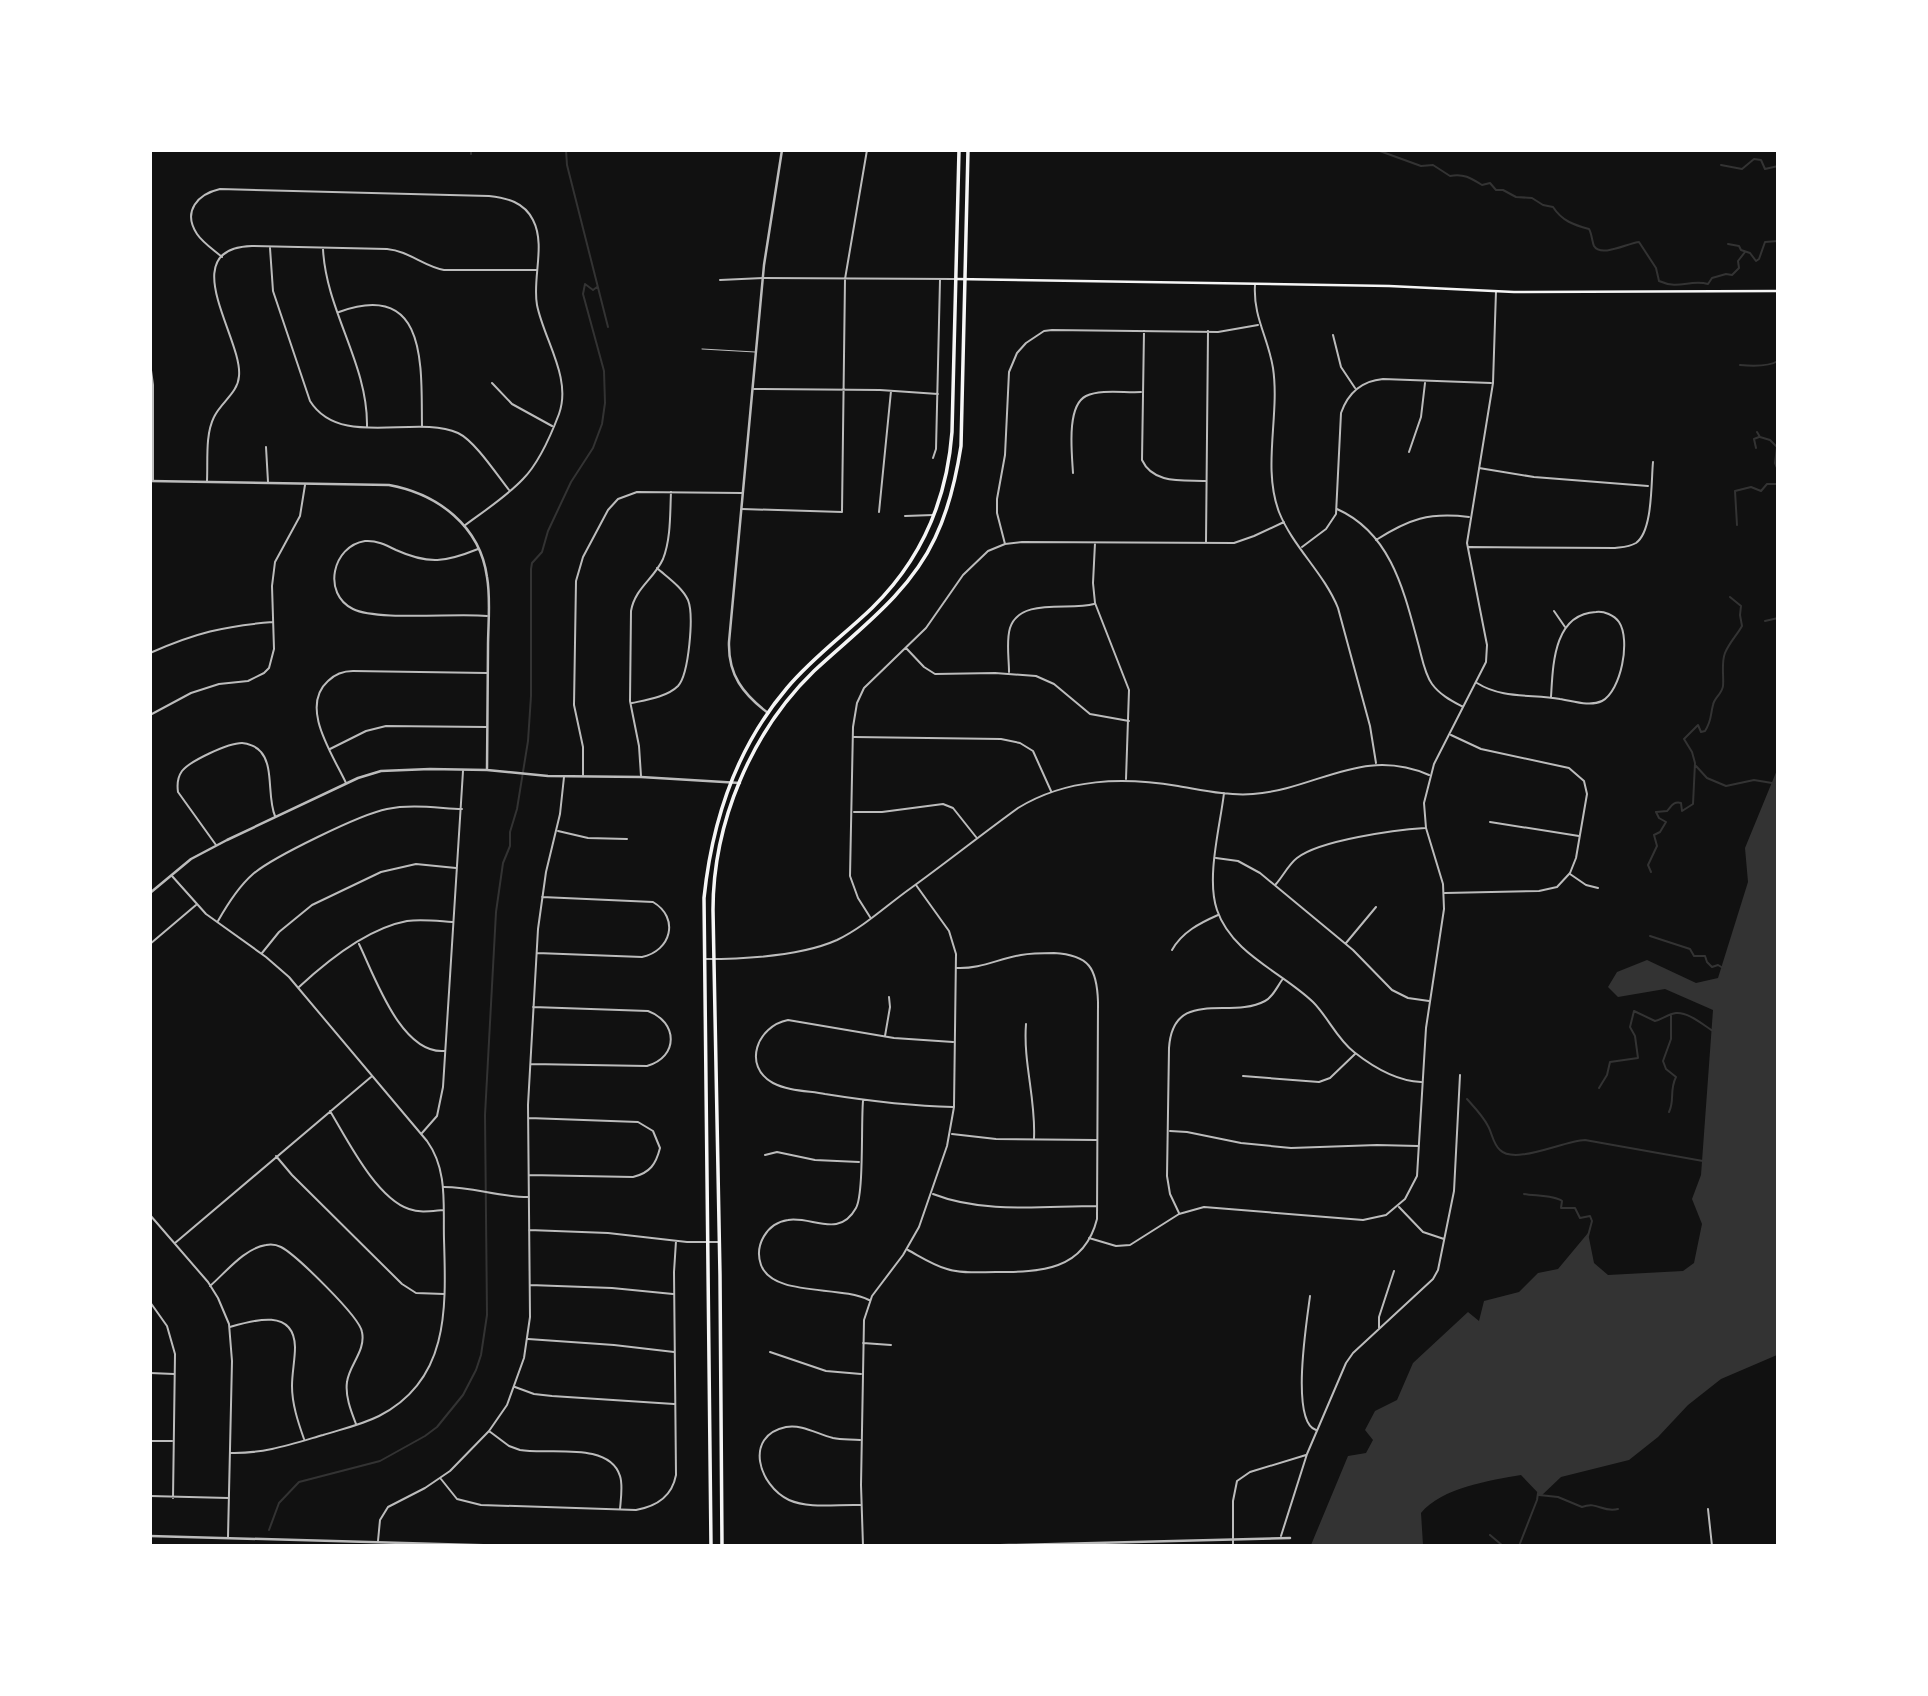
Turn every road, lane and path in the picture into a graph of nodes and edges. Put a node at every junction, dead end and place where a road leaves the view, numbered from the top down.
1 (782, 150) edge
2 (867, 150) edge
3 (959, 150) edge
4 (968, 150) edge
5 (270, 246) junction
6 (323, 247) junction
7 (222, 257) junction
8 (536, 270) junction
9 (763, 278) junction
10 (845, 279) junction
11 (940, 279) junction
12 (956, 279) junction
13 (964, 279) junction
14 (720, 280) dead end
15 (1255, 285) junction
16 (1496, 291) junction
17 (1777, 291) edge
18 (338, 312) junction
19 (1259, 325) junction
20 (1144, 330) junction
21 (1208, 331) junction
22 (1333, 335) dead end
23 (702, 349) dead end
24 (757, 352) junction
25 (150, 363) edge
26 (1425, 382) junction
27 (492, 383) dead end
28 (1493, 383) junction
29 (753, 389) junction
30 (1356, 389) junction
31 (844, 390) junction
32 (891, 391) junction
33 (1142, 392) junction
34 (938, 394) junction
35 (367, 427) junction
36 (553, 427) junction
37 (422, 429) junction
38 (266, 447) dead end
39 (1409, 452) dead end
40 (933, 458) dead end
41 (1653, 462) dead end
42 (1478, 468) junction
43 (1073, 473) dead end
44 (152, 481) edge
45 (1206, 481) junction
46 (207, 482) junction
47 (268, 483) junction
48 (305, 484) junction
49 (1650, 486) junction
50 (510, 491) junction
51 (671, 492) junction
52 (743, 493) junction
53 (741, 509) junction
54 (1336, 509) junction
55 (879, 512) dead end
56 (934, 515) junction
57 (905, 516) dead end
58 (1470, 517) junction
59 (1284, 522) junction
60 (464, 526) junction
61 (1375, 540) junction
62 (1095, 543) junction
63 (1206, 543) junction
64 (1005, 544) junction
65 (1468, 547) junction
66 (479, 548) junction
67 (1300, 548) junction
68 (657, 568) junction
69 (1095, 603) junction
70 (1554, 611) dead end
71 (488, 616) junction
72 (273, 622) junction
73 (1565, 628) junction
74 (906, 648) junction
75 (150, 653) edge
76 (809, 664) junction
77 (488, 673) junction
78 (813, 673) junction
79 (1009, 674) junction
80 (1476, 683) junction
81 (1551, 697) junction
82 (631, 703) junction
83 (1464, 708) junction
84 (768, 713) junction
85 (150, 715) edge
86 (1129, 721) junction
87 (488, 727) junction
88 (1450, 734) junction
89 (853, 737) junction
90 (330, 749) junction
91 (1376, 764) junction
92 (463, 770) junction
93 (487, 770) junction
94 (1430, 775) junction
95 (564, 776) junction
96 (583, 776) junction
97 (641, 777) junction
98 (1126, 780) junction
99 (730, 782) junction
100 (740, 783) junction
101 (346, 784) junction
102 (1051, 792) junction
103 (1224, 793) junction
104 (462, 809) junction
105 (852, 812) junction
106 (275, 817) junction
107 (1490, 822) dead end
108 (1426, 828) junction
109 (556, 831) junction
110 (1580, 836) junction
111 (976, 838) junction
112 (627, 839) dead end
113 (216, 846) junction
114 (1216, 858) junction
115 (457, 868) junction
116 (1570, 873) junction
117 (171, 876) junction
118 (916, 885) junction
119 (1275, 885) junction
120 (1598, 888) dead end
121 (150, 893) edge
122 (1444, 893) junction
123 (542, 897) junction
124 (197, 905) junction
125 (1376, 907) dead end
126 (1219, 915) junction
127 (871, 919) junction
128 (217, 922) junction
129 (453, 922) junction
130 (359, 943) junction
131 (1345, 943) junction
132 (150, 944) edge
133 (1172, 950) dead end
134 (536, 953) junction
135 (261, 954) junction
136 (705, 959) junction
137 (714, 959) junction
138 (957, 968) junction
139 (1283, 979) junction
140 (298, 988) junction
141 (889, 997) dead end
142 (1430, 1002) junction
143 (533, 1007) junction
144 (1026, 1024) dead end
145 (885, 1037) junction
146 (954, 1042) junction
147 (445, 1051) junction
148 (1356, 1053) junction
149 (530, 1064) junction
150 (1461, 1075) dead end
151 (372, 1076) junction
152 (1243, 1076) dead end
153 (1422, 1082) junction
154 (863, 1100) junction
155 (954, 1107) junction
156 (330, 1111) junction
157 (528, 1118) junction
158 (1168, 1131) junction
159 (421, 1133) junction
160 (950, 1134) junction
161 (1034, 1139) junction
162 (1097, 1140) junction
163 (1419, 1146) junction
164 (276, 1156) junction
165 (765, 1156) dead end
166 (860, 1162) junction
167 (528, 1175) junction
168 (443, 1187) junction
169 (932, 1193) junction
170 (529, 1197) junction
171 (1098, 1206) junction
172 (1398, 1207) junction
173 (444, 1210) junction
174 (1179, 1214) junction
175 (150, 1215) edge
176 (529, 1230) junction
177 (1089, 1238) junction
178 (1444, 1239) junction
179 (676, 1241) junction
180 (708, 1242) junction
181 (720, 1242) junction
182 (175, 1243) junction
183 (907, 1249) junction
184 (1394, 1271) dead end
185 (530, 1285) junction
186 (210, 1286) junction
187 (445, 1294) junction
188 (674, 1294) junction
189 (1310, 1296) dead end
190 (870, 1301) junction
191 (150, 1302) edge
192 (229, 1327) junction
193 (1379, 1329) junction
194 (528, 1339) junction
195 (862, 1343) junction
196 (891, 1345) dead end
197 (675, 1352) junction
198 (770, 1352) dead end
199 (150, 1373) edge
200 (175, 1374) junction
201 (862, 1374) junction
202 (514, 1387) junction
203 (675, 1404) junction
204 (356, 1425) junction
205 (1317, 1430) junction
206 (489, 1431) junction
207 (304, 1440) junction
208 (861, 1440) junction
209 (150, 1441) edge
210 (173, 1441) junction
211 (230, 1452) junction
212 (1307, 1454) junction
213 (440, 1478) junction
214 (150, 1496) edge
215 (173, 1498) junction
216 (229, 1498) junction
217 (861, 1505) junction
218 (1708, 1509) dead end
219 (620, 1510) junction
220 (150, 1536) edge
221 (228, 1538) junction
222 (1290, 1538) dead end
223 (1280, 1539) junction
224 (306, 1540) junction
225 (1232, 1540) junction
226 (378, 1542) junction
227 (305, 1545) edge
228 (512, 1545) edge
229 (711, 1545) edge
230 (722, 1545) edge
231 (863, 1545) edge
232 (972, 1545) edge
233 (998, 1545) edge
234 (1233, 1545) edge
235 (1712, 1545) edge

1 - 9 street
2 - 10 street
3 - 12 main road
4 - 13 main road
5 - 6 street
5 - 7 street
5 - 35 street
6 - 8 street
6 - 18 street
7 - 8 street
7 - 46 street
8 - 36 street
9 - 10 street
9 - 14 street
9 - 24 street
10 - 11 street
10 - 31 street
11 - 12 street
11 - 34 street
12 - 13 main road
12 - 56 main road
13 - 15 main road
13 - 78 main road
15 - 16 main road
15 - 19 street
16 - 17 main road
16 - 28 street
18 - 35 street
18 - 37 street
19 - 21 street
19 - 59 street
20 - 21 street
20 - 33 street
20 - 64 street
21 - 45 street
22 - 30 street
23 - 24 lane
24 - 29 street
25 - 44 street
26 - 28 street
26 - 30 street
26 - 39 street
27 - 36 street
28 - 42 street
29 - 31 street
29 - 52 street
30 - 54 street
31 - 32 street
31 - 53 street
32 - 34 street
32 - 55 street
33 - 43 street
33 - 45 street
34 - 40 street
35 - 37 street
36 - 50 street
37 - 50 street
38 - 47 street
41 - 49 street
42 - 49 street
42 - 58 street
44 - 46 street
45 - 63 street
46 - 47 street
47 - 48 street
48 - 60 street
48 - 72 street
49 - 65 street
50 - 60 street
51 - 52 street
51 - 68 street
51 - 96 street
52 - 53 street
53 - 84 street
54 - 61 street
54 - 67 street
56 - 57 street
56 - 76 main road
58 - 61 street
58 - 65 street
59 - 63 street
59 - 67 street
60 - 66 street
61 - 83 street
62 - 63 street
62 - 64 street
62 - 69 street
64 - 74 street
65 - 80 street
66 - 71 street
66 - 71 street
67 - 91 street
68 - 82 street
68 - 82 street
69 - 79 street
69 - 86 street
70 - 73 street
71 - 77 street
72 - 75 street
72 - 85 street
73 - 81 street
73 - 81 street
74 - 79 street
74 - 89 street
76 - 78 main road
76 - 84 main road
77 - 87 street
77 - 90 street
78 - 100 main road
79 - 86 street
80 - 81 street
80 - 83 street
82 - 97 street
83 - 88 street
84 - 99 main road
86 - 98 street
87 - 90 street
87 - 93 street
88 - 94 street
88 - 110 street
89 - 102 street
89 - 105 street
90 - 101 street
91 - 94 street
91 - 103 street
92 - 93 street
92 - 101 street
92 - 104 street
93 - 95 street
94 - 108 street
95 - 96 street
95 - 109 street
96 - 97 street
97 - 99 street
98 - 102 street
98 - 103 street
99 - 100 street
99 - 136 main road
100 - 137 main road
101 - 106 street
102 - 111 street
103 - 114 street
104 - 115 street
104 - 128 street
105 - 111 street
105 - 127 street
106 - 113 street
106 - 113 street
107 - 110 street
108 - 119 street
108 - 122 street
109 - 112 street
109 - 123 street
110 - 116 street
111 - 118 street
113 - 117 street
114 - 119 street
114 - 126 street
115 - 129 street
115 - 135 street
116 - 120 street
116 - 122 street
117 - 121 street
117 - 124 street
118 - 127 street
118 - 138 street
119 - 131 street
122 - 142 street
123 - 134 street
123 - 134 street
124 - 128 street
124 - 132 street
125 - 131 street
126 - 133 street
126 - 139 street
127 - 137 street
128 - 135 street
129 - 130 street
129 - 147 street
130 - 140 street
130 - 147 street
131 - 142 street
134 - 143 street
135 - 140 street
136 - 137 street
136 - 180 main road
137 - 181 main road
138 - 146 street
138 - 162 street
139 - 148 street
139 - 158 street
140 - 151 street
141 - 145 street
142 - 153 street
143 - 149 street
143 - 149 street
144 - 161 street
145 - 146 street
145 - 154 street
146 - 155 street
147 - 159 street
148 - 152 street
148 - 153 street
149 - 157 street
150 - 178 street
151 - 156 street
151 - 159 street
153 - 163 street
154 - 155 street
154 - 166 street
155 - 160 street
156 - 164 street
156 - 173 street
157 - 167 street
157 - 167 street
158 - 163 street
158 - 174 street
159 - 168 street
160 - 161 street
160 - 169 street
161 - 162 street
162 - 171 street
163 - 172 street
164 - 182 street
164 - 187 street
165 - 166 street
166 - 190 street
167 - 170 street
168 - 170 street
168 - 173 street
169 - 171 street
169 - 183 street
170 - 176 street
171 - 177 street
172 - 174 street
172 - 178 street
173 - 187 street
174 - 177 street
175 - 182 street
176 - 179 street
176 - 185 street
177 - 183 street
178 - 193 street
179 - 180 street
179 - 188 street
180 - 181 street
180 - 229 main road
181 - 230 main road
182 - 186 street
183 - 190 street
184 - 193 street
185 - 188 street
185 - 194 street
186 - 192 street
186 - 204 street
187 - 204 street
188 - 197 street
189 - 205 street
190 - 195 street
191 - 200 street
192 - 207 street
192 - 211 street
193 - 205 street
194 - 197 street
194 - 202 street
195 - 196 street
195 - 201 street
197 - 203 street
198 - 201 street
199 - 200 street
200 - 210 street
201 - 208 street
202 - 203 street
202 - 206 street
203 - 219 street
204 - 207 street
205 - 212 street
206 - 213 street
206 - 219 street
207 - 211 street
208 - 217 street
208 - 217 street
209 - 210 street
210 - 215 street
211 - 216 street
212 - 223 street
212 - 225 street
213 - 219 street
213 - 226 street
214 - 215 street
215 - 216 street
216 - 221 street
217 - 231 street
218 - 235 street
220 - 221 street
221 - 224 street
222 - 223 street
223 - 225 street
224 - 226 street
224 - 227 street
225 - 233 street
225 - 234 street
226 - 228 street
232 - 233 street

